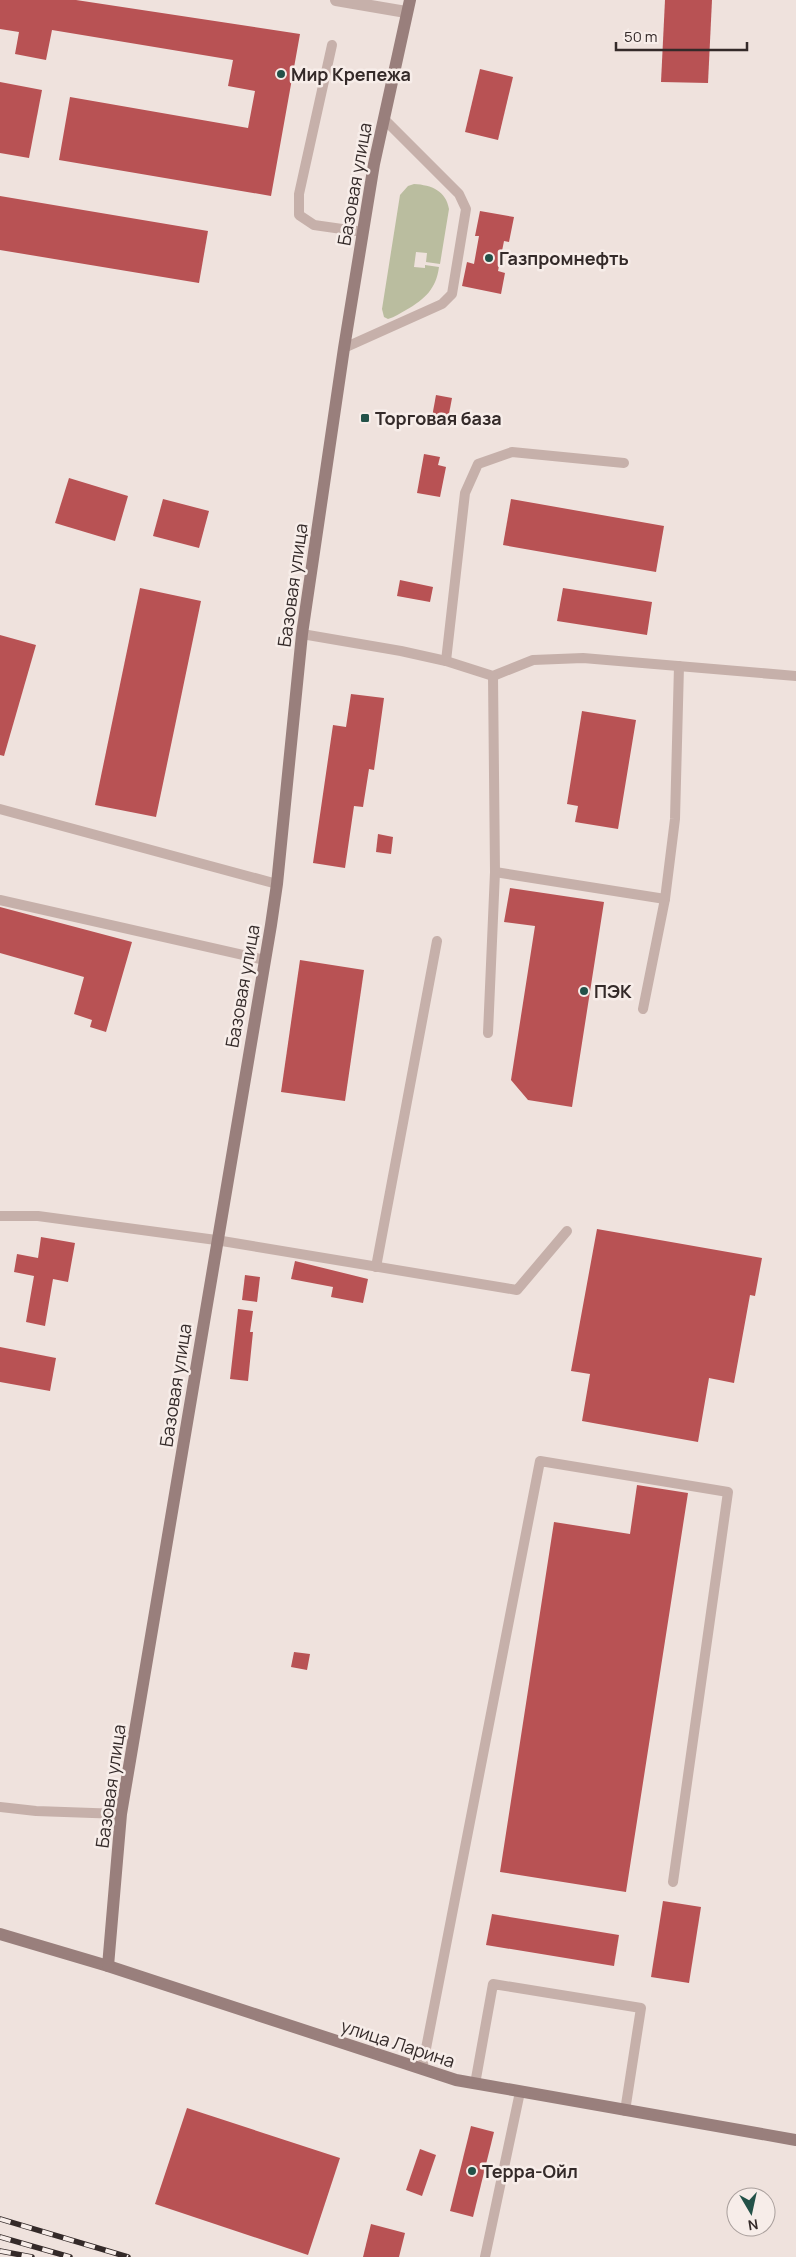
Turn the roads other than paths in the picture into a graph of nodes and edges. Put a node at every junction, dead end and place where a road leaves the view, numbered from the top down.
1 (336, 0) edge
2 (408, 6) edge
3 (332, 45) dead end
4 (384, 119) junction
5 (363, 232) junction
6 (344, 348) junction
7 (624, 463) dead end
8 (302, 634) junction
9 (446, 661) junction
10 (679, 666) junction
11 (493, 676) junction
12 (796, 676) edge
13 (0, 809) edge
14 (495, 872) junction
15 (277, 884) junction
16 (665, 899) junction
17 (0, 900) edge
18 (438, 941) dead end
19 (265, 960) junction
20 (644, 1009) dead end
21 (488, 1034) dead end
22 (0, 1216) edge
23 (567, 1231) dead end
24 (216, 1240) junction
25 (376, 1267) junction
26 (0, 1807) edge
27 (121, 1814) junction
28 (673, 1882) dead end
29 (0, 1934) edge
30 (108, 1966) junction
31 (422, 2069) junction
32 (474, 2084) junction
33 (520, 2092) junction
34 (625, 2111) junction
35 (796, 2140) edge
36 (484, 2257) edge

1 - 2 street, Базовая улица
2 - 4 street, Базовая улица
3 - 5 lane
4 - 5 street, Базовая улица
4 - 6 lane
5 - 6 street, Базовая улица
6 - 8 street, Базовая улица
7 - 9 lane
8 - 9 lane
8 - 15 street, Базовая улица
9 - 11 lane
10 - 11 lane
10 - 12 lane
10 - 16 lane
11 - 14 lane
13 - 15 lane
14 - 16 lane
14 - 21 lane
15 - 19 street, Базовая улица
16 - 20 lane
17 - 19 lane
18 - 25 lane
19 - 24 street, Базовая улица
22 - 24 lane
23 - 25 lane
24 - 25 lane
24 - 27 street, Базовая улица
26 - 27 lane
27 - 30 street, Базовая улица
28 - 31 lane
29 - 30 street, улица Ларина
30 - 31 street, улица Ларина
31 - 32 street, улица Ларина
32 - 33 street, улица Ларина
32 - 34 lane
33 - 34 street, улица Ларина
33 - 36 lane
34 - 35 street, улица Ларина

